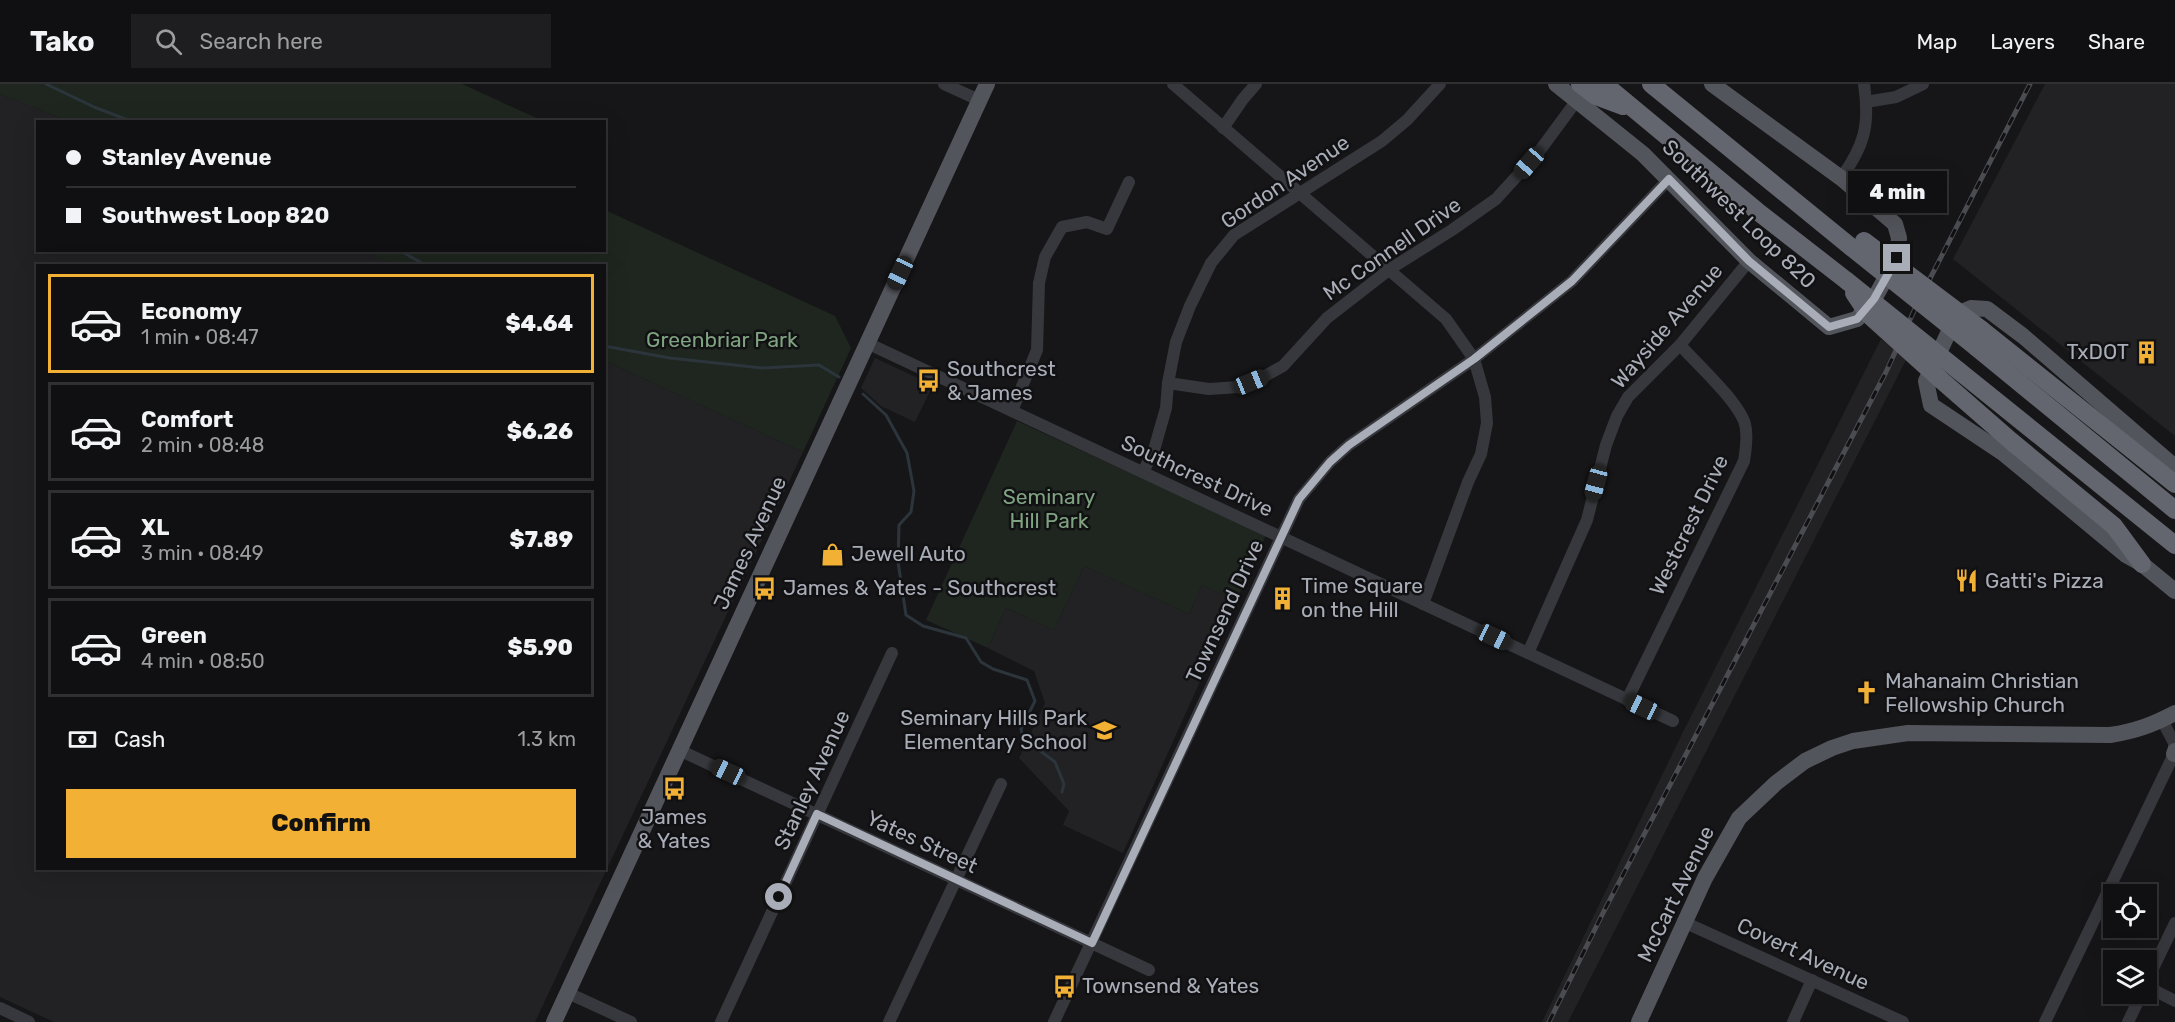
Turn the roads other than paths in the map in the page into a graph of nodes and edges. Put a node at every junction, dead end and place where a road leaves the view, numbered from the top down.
1 (944, 84) edge
2 (987, 84) edge
3 (1173, 84) edge
4 (1256, 84) edge
5 (1440, 84) edge
6 (1556, 84) edge
7 (1604, 84) edge
8 (1652, 84) edge
9 (1671, 84) edge
10 (1712, 84) edge
11 (1864, 84) edge
12 (1923, 84) edge
13 (1579, 92) edge
14 (979, 100) junction
15 (1866, 102) junction
16 (1686, 111) junction
17 (1640, 112) junction
18 (1223, 128) junction
19 (1841, 178) junction
20 (1669, 179) junction
21 (1129, 182) dead end
22 (1299, 194) junction
23 (1858, 244) junction
24 (1749, 261) junction
25 (1390, 269) junction
26 (1847, 281) junction
27 (867, 343) junction
28 (1680, 345) junction
29 (1474, 359) junction
30 (1168, 383) junction
31 (1012, 411) junction
32 (2175, 466) edge
33 (1143, 472) junction
34 (2175, 484) edge
35 (2175, 510) edge
36 (1281, 537) junction
37 (2175, 545) edge
38 (2142, 564) junction
39 (2175, 591) edge
40 (1423, 604) junction
41 (892, 653) dead end
42 (1528, 653) junction
43 (1627, 700) junction
44 (2168, 716) edge
45 (1674, 721) dead end
46 (679, 750) junction
47 (2174, 752) edge
48 (1001, 784) dead end
49 (817, 814) junction
50 (956, 879) junction
51 (1686, 922) junction
52 (2175, 923) edge
53 (1092, 943) junction
54 (2157, 961) edge
55 (1149, 970) dead end
56 (1812, 981) junction
57 (2157, 990) edge
58 (567, 993) junction
59 (2175, 1001) edge
60 (2137, 1004) edge
61 (0, 1008) edge
62 (29, 1022) edge
63 (554, 1022) edge
64 (630, 1022) edge
65 (721, 1022) edge
66 (889, 1022) edge
67 (1054, 1022) edge
68 (1640, 1022) edge
69 (1793, 1022) edge
70 (1903, 1022) edge
71 (2045, 1022) edge
72 (2128, 1022) edge

1 - 14 street
2 - 14 main road, James Avenue
3 - 18 street
4 - 18 street
5 - 22 street, Gordon Avenue
6 - 13 main road, Southwest Loop 820
7 - 17 highway
8 - 16 highway
9 - 16 highway
10 - 19 main road, Southwest Loop 820
11 - 15 street
12 - 15 street
13 - 17 highway
13 - 20 main road, Southwest Loop 820
13 - 25 street, Mc Connell Drive
14 - 27 main road, James Avenue
15 - 19 street
16 - 23 highway
17 - 26 highway
18 - 22 street
19 - 24 main road, Southwest Loop 820
20 - 24 main road, Southwest Loop 820
20 - 29 street, Townsend Drive
21 - 31 street
22 - 25 street
22 - 30 street, Gordon Avenue
23 - 34 highway, bridge
23 - 35 highway, bridge
24 - 28 street, Wayside Avenue
25 - 29 street
25 - 30 street, Mc Connell Drive
26 - 37 highway, bridge
26 - 38 highway, bridge
27 - 31 street, Southcrest Drive
27 - 46 main road, James Avenue
28 - 42 street, Wayside Avenue
28 - 43 street, Westcrest Drive
29 - 36 street, Townsend Drive
29 - 40 street
30 - 33 street, Gordon Avenue
31 - 33 street, Southcrest Drive
32 - 38 main road
33 - 36 street, Southcrest Drive
36 - 40 street, Southcrest Drive
36 - 53 street, Townsend Drive
38 - 39 main road
40 - 42 street, Southcrest Drive
41 - 49 street, Stanley Avenue
42 - 43 street, Southcrest Drive
43 - 45 street, Southcrest Drive
44 - 47 street
44 - 51 main road, McCart Avenue
46 - 49 street, Yates Street
46 - 58 main road, James Avenue
47 - 71 street
48 - 50 street
49 - 50 street, Yates Street
49 - 65 street, Stanley Avenue
50 - 53 street, Yates Street
50 - 66 street
51 - 56 street, Covert Avenue
51 - 68 main road, McCart Avenue
52 - 54 street
53 - 55 street, Yates Street
53 - 67 street, Townsend Drive
56 - 69 street
56 - 70 street, Covert Avenue
57 - 59 street
58 - 63 main road, James Avenue
58 - 64 street
60 - 72 street
61 - 62 street

